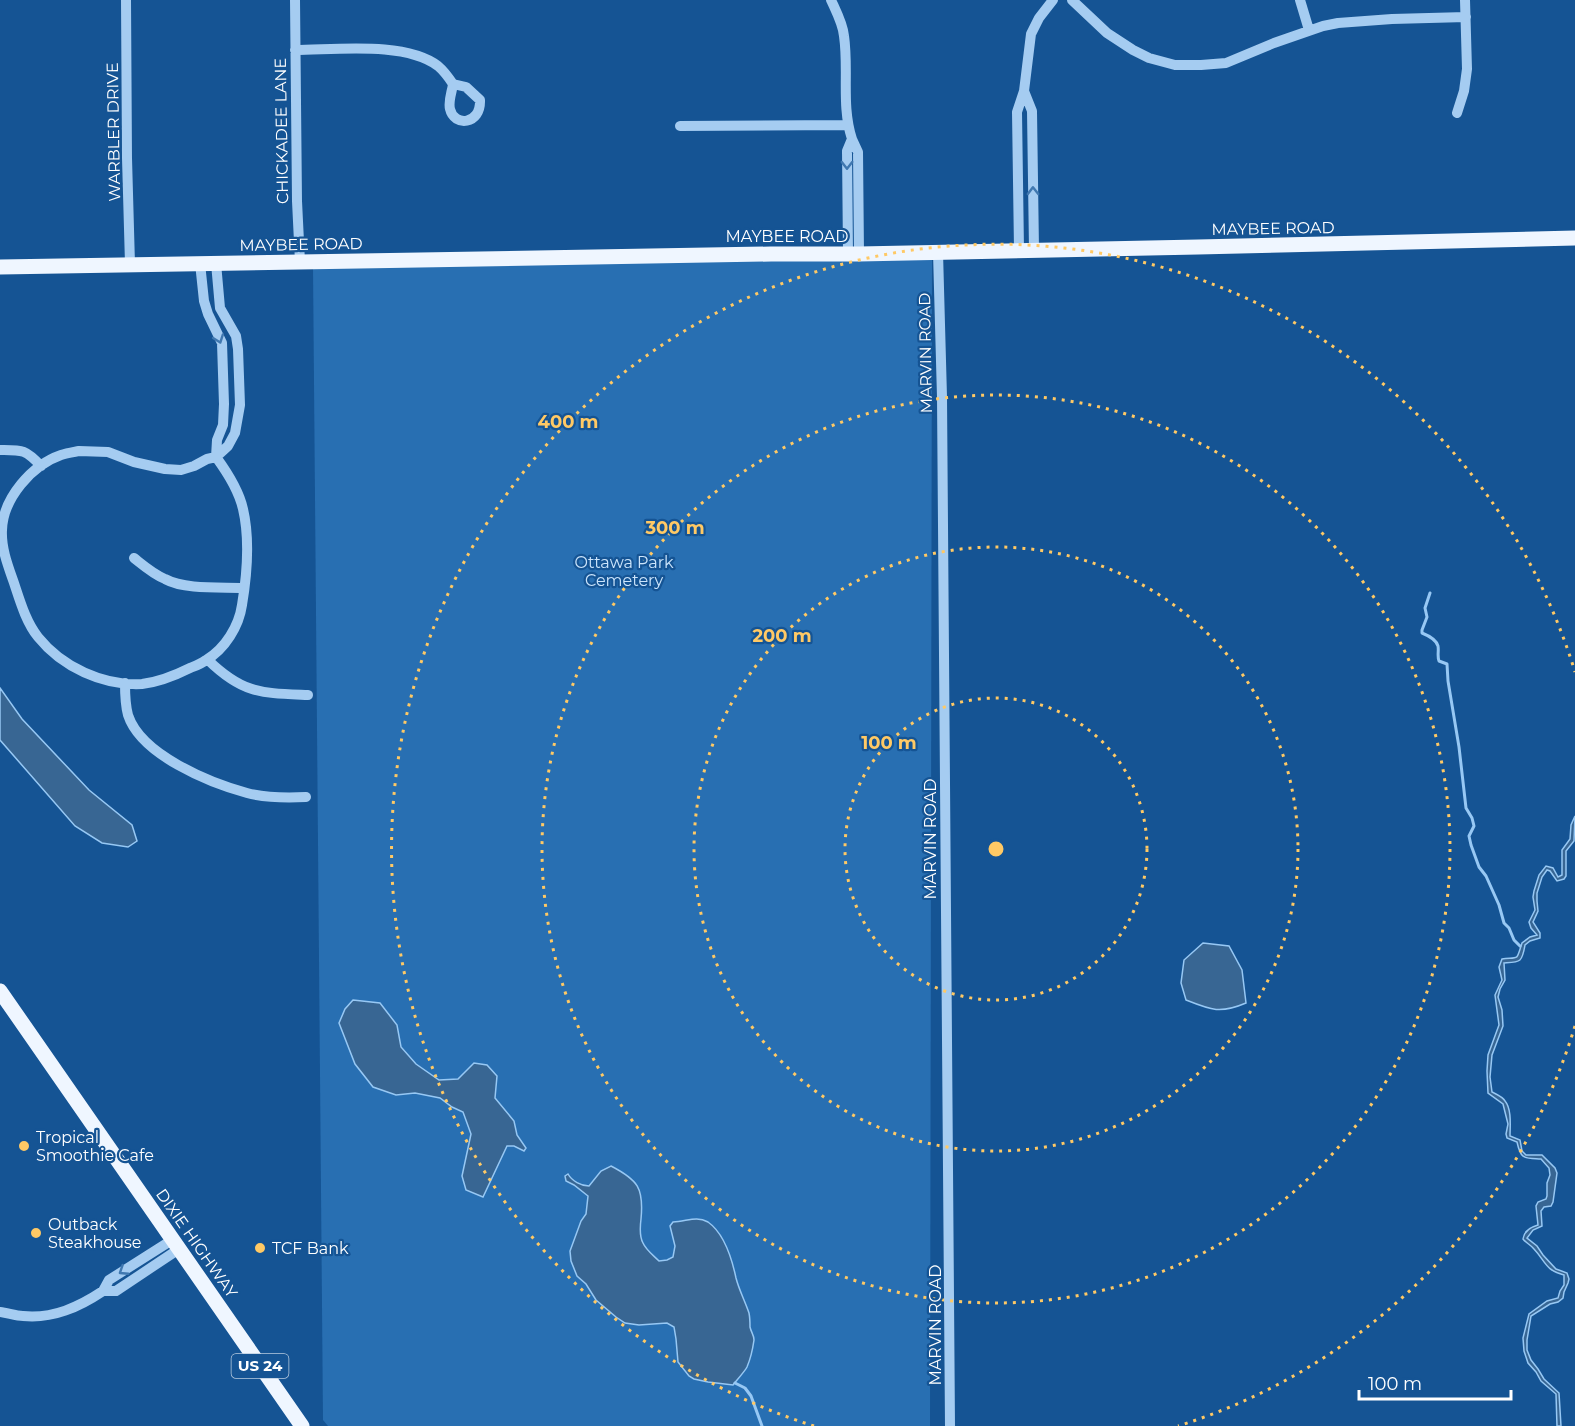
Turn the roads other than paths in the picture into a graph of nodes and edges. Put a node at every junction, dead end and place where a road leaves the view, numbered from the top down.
1 (126, 0) edge
2 (295, 0) edge
3 (831, 0) edge
4 (1053, 0) edge
5 (1072, 0) edge
6 (1300, 0) edge
7 (1465, 0) edge
8 (1466, 17) junction
9 (1309, 30) junction
10 (295, 50) junction
11 (453, 84) dead end
12 (1024, 91) junction
13 (1457, 113) dead end
14 (848, 125) junction
15 (680, 126) dead end
16 (1033, 161) junction
17 (1018, 162) junction
18 (1575, 238) edge
19 (1027, 250) junction
20 (938, 252) junction
21 (853, 254) junction
22 (300, 262) junction
23 (208, 263) junction
24 (130, 264) junction
25 (0, 267) edge
26 (220, 308) junction
27 (208, 314) junction
28 (224, 404) junction
29 (240, 405) junction
30 (0, 450) edge
31 (216, 457) junction
32 (41, 466) junction
33 (134, 558) dead end
34 (243, 588) junction
35 (208, 660) junction
36 (125, 683) junction
37 (308, 695) dead end
38 (306, 797) dead end
39 (0, 992) edge
40 (176, 1244) junction
41 (0, 1312) edge
42 (302, 1426) edge
43 (950, 1426) edge

1 - 24 street, WARBLER DRIVE
2 - 10 street, CHICKADEE LANE
3 - 14 street
4 - 12 street
5 - 9 street
6 - 9 street
7 - 8 street
8 - 9 street
8 - 13 street
10 - 11 street
10 - 22 street, CHICKADEE LANE
12 - 16 street
12 - 17 street
14 - 15 street
14 - 21 street
16 - 17 street
19 -> 16 street
17 - 19 street
18 - 19 main road, MAYBEE ROAD
19 - 20 main road, MAYBEE ROAD
20 - 21 main road, MAYBEE ROAD
20 - 43 street, MARVIN ROAD
21 - 22 main road, MAYBEE ROAD
22 - 23 main road, MAYBEE ROAD
23 - 24 main road, MAYBEE ROAD
23 - 26 street
23 - 27 street
24 - 25 main road, MAYBEE ROAD
26 - 27 street
26 - 29 street
27 -> 28 street
28 - 29 street
28 - 31 street
29 - 31 street
30 - 32 street
31 - 32 street
31 - 34 street
32 - 36 street
33 - 34 street
34 - 35 street
35 - 36 street
35 - 37 street
36 - 38 street
39 - 40 main road, DIXIE HIGHWAY / US 24
40 - 41 street
40 - 42 main road, DIXIE HIGHWAY / US 24

